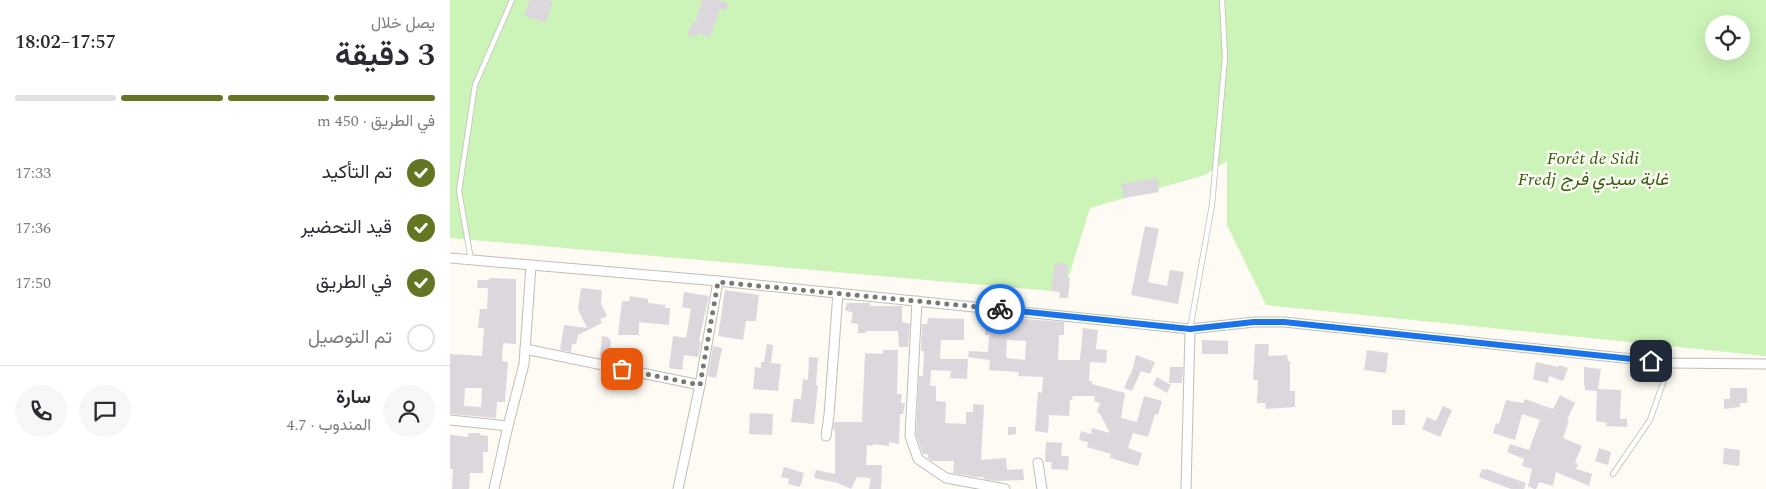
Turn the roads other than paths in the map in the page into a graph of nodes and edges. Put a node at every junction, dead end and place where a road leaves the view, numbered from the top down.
1 (512, 0) edge
2 (1221, 1) edge
3 (450, 258) edge
4 (470, 260) junction
5 (531, 266) junction
6 (718, 282) junction
7 (838, 293) junction
8 (917, 301) junction
9 (1190, 329) junction
10 (525, 349) junction
11 (1670, 363) junction
12 (1766, 364) edge
13 (700, 385) junction
14 (450, 420) edge
15 (508, 426) junction
16 (826, 436) dead end
17 (1038, 463) dead end
18 (1613, 474) dead end
19 (494, 489) edge
20 (678, 489) edge
21 (1006, 489) edge
22 (1042, 489) edge
23 (1186, 489) edge

1 - 4 lane
2 - 9 lane
3 - 4 street
4 - 5 street
5 - 6 street
5 - 10 street
6 - 7 street
6 - 13 street
7 - 8 street
7 - 16 street
8 - 9 street
8 - 21 street
9 - 11 street
9 - 23 street
10 - 13 street
10 - 15 street
11 - 12 street
11 - 18 lane
13 - 20 street
14 - 15 street
15 - 19 street
17 - 22 street

